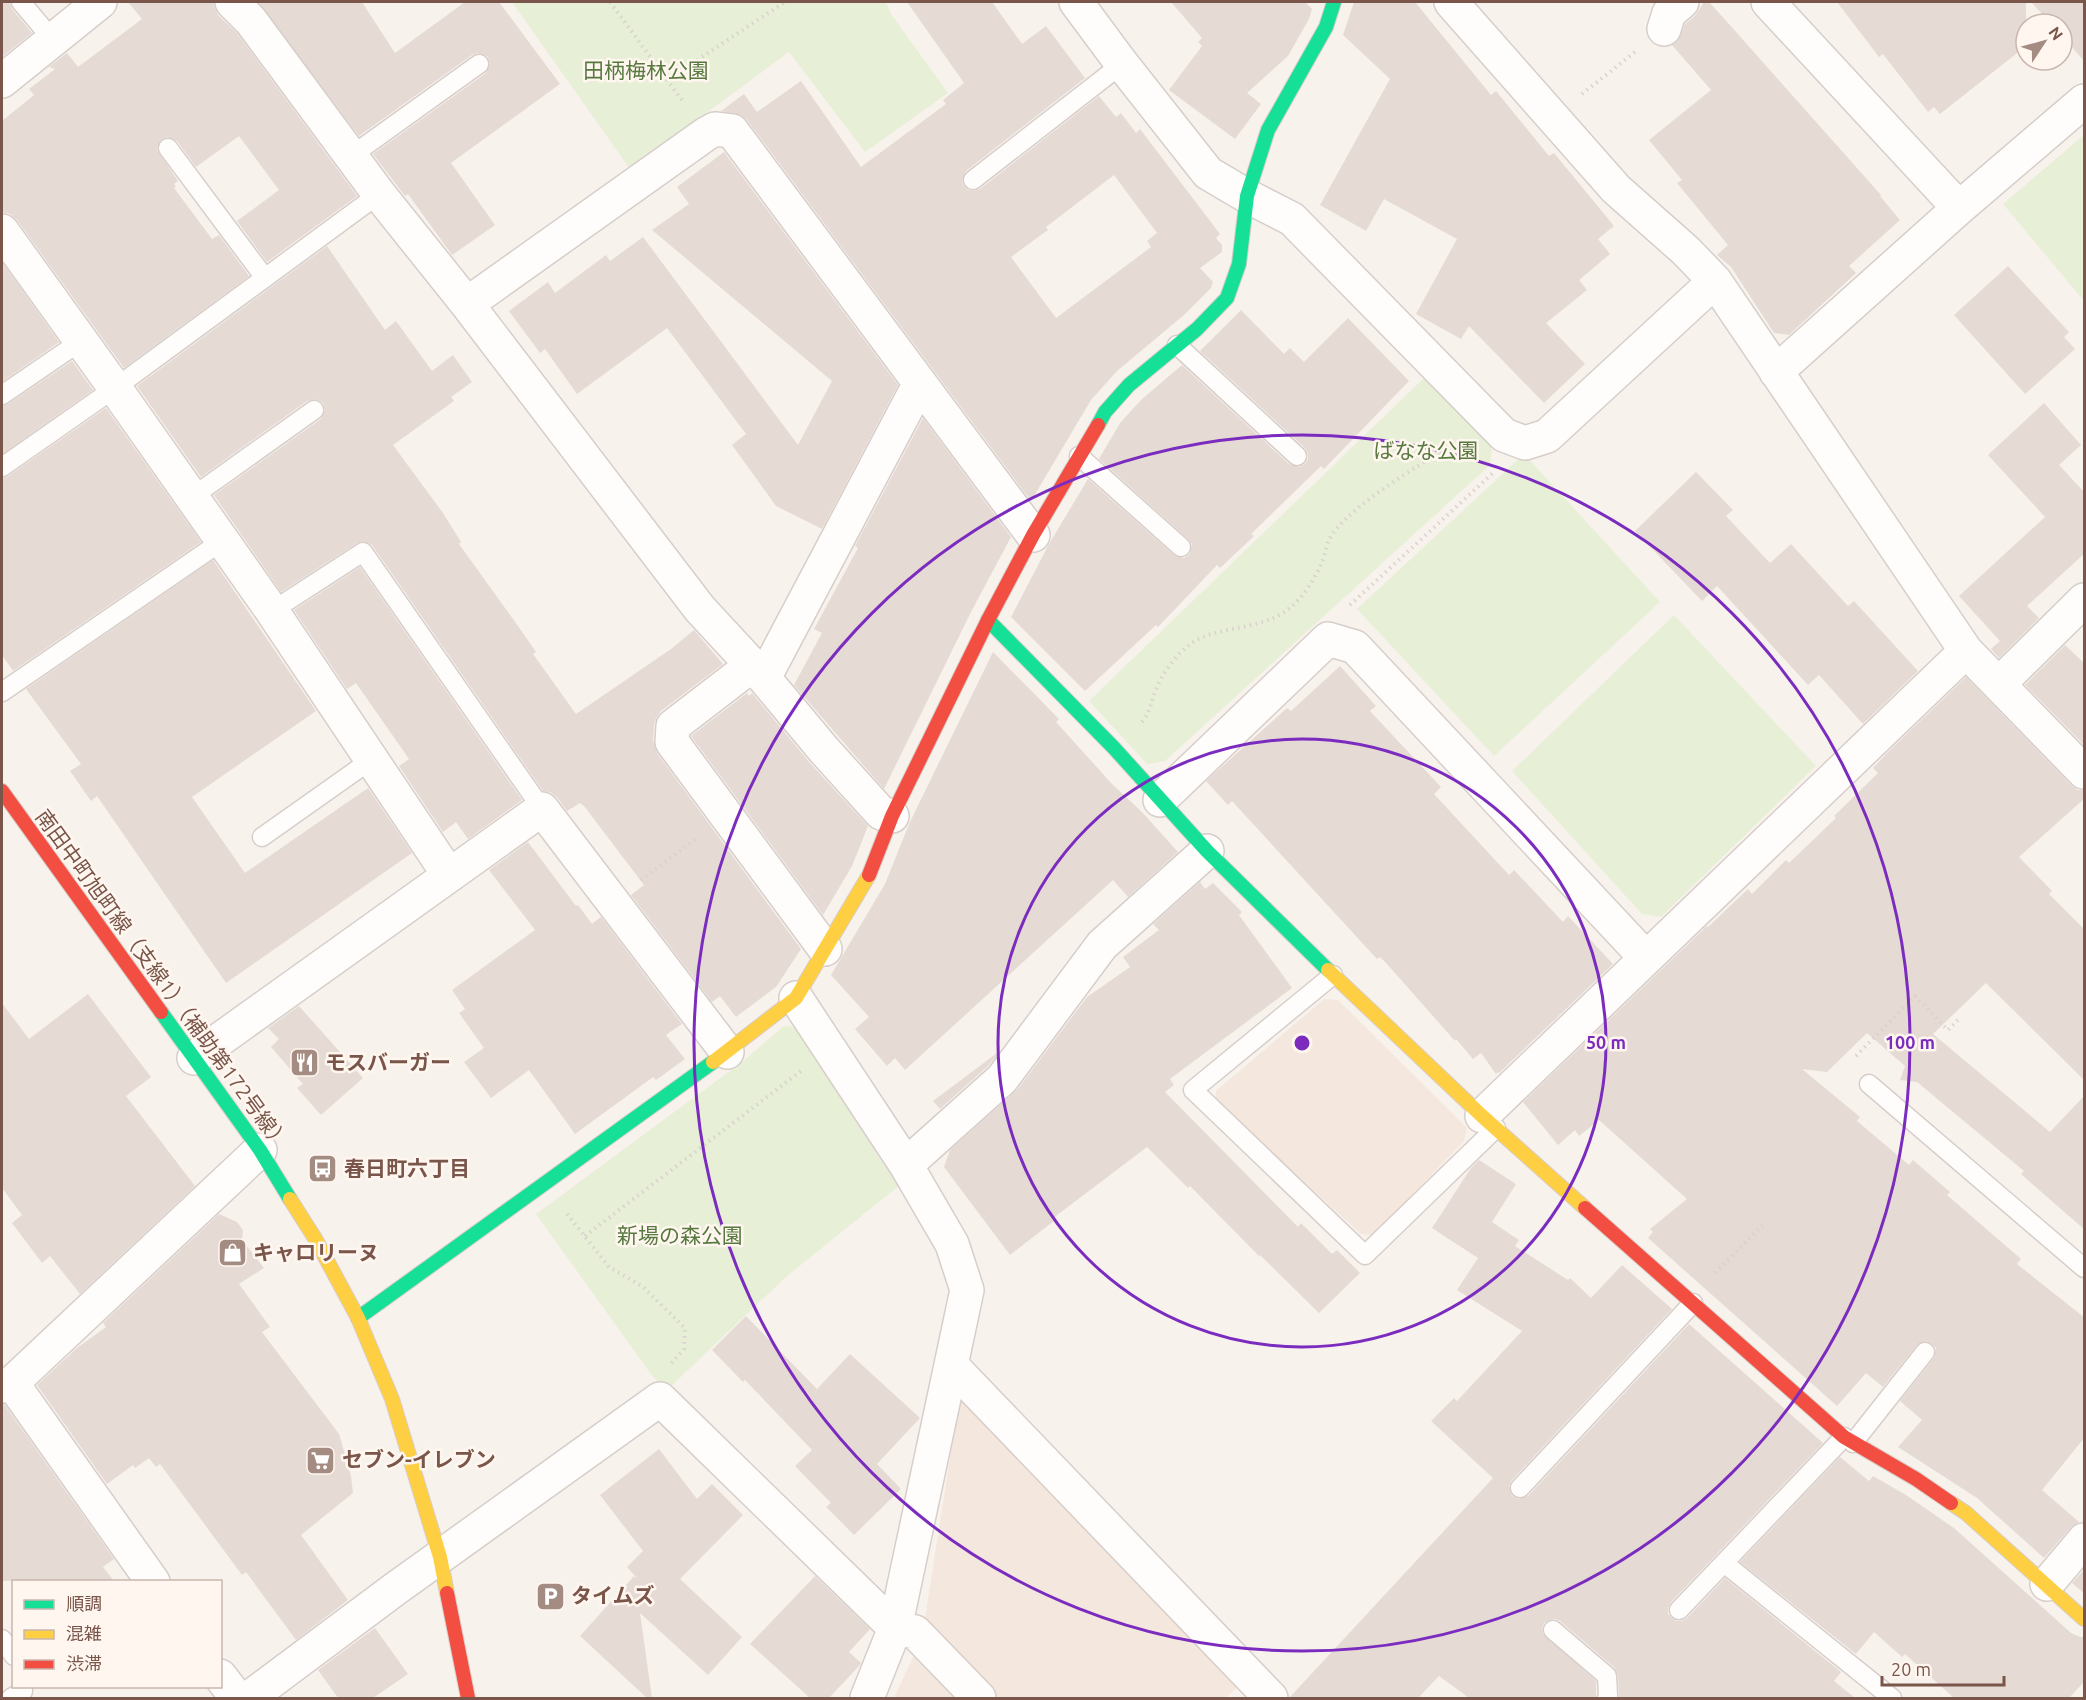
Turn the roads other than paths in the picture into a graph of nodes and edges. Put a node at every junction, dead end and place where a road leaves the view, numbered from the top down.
1 (21, 2) edge
2 (100, 2) edge
3 (232, 2) edge
4 (1076, 2) edge
5 (1334, 2) edge
6 (1451, 2) edge
7 (1682, 2) edge
8 (1768, 2) edge
9 (1664, 29) road end
10 (52, 39) junction
11 (479, 64) dead end
12 (1122, 64) junction
13 (2, 81) edge
14 (2085, 101) edge
15 (168, 148) dead end
16 (351, 156) junction
17 (973, 180) dead end
18 (379, 194) junction
19 (1247, 196) junction
20 (1959, 208) junction
21 (2, 231) edge
22 (265, 278) junction
23 (1715, 281) junction
24 (467, 304) junction
25 (81, 341) junction
26 (1178, 345) junction
27 (1776, 372) junction
28 (920, 383) junction
29 (115, 388) junction
30 (2, 395) edge
31 (314, 410) dead end
32 (1079, 456) junction
33 (1297, 456) dead end
34 (2, 467) edge
35 (192, 497) junction
36 (1033, 535) junction
37 (222, 541) junction
38 (1181, 547) dead end
39 (2085, 600) edge
40 (272, 611) junction
41 (988, 620) junction
42 (1966, 651) junction
43 (757, 672) junction
44 (1999, 684) junction
45 (2, 692) edge
46 (371, 760) junction
47 (2085, 772) edge
48 (2, 791) edge
49 (1160, 800) junction
50 (542, 809) junction
51 (892, 816) junction
52 (262, 837) dead end
53 (1207, 851) junction
54 (449, 875) junction
55 (825, 949) junction
56 (1646, 958) junction
57 (1333, 975) junction
58 (796, 999) junction
59 (727, 1052) junction
60 (194, 1058) junction
61 (1869, 1084) road end
62 (1489, 1122) junction
63 (260, 1150) junction
64 (906, 1165) junction
65 (2085, 1268) edge
66 (1691, 1301) junction
67 (358, 1318) junction
68 (1925, 1352) dead end
69 (951, 1365) junction
70 (7, 1384) edge
71 (1849, 1440) junction
72 (1520, 1488) dead end
73 (2085, 1540) edge
74 (440, 1557) junction
75 (1724, 1563) junction
76 (152, 1580) edge
77 (2047, 1584) junction
78 (1679, 1610) dead end
79 (2085, 1618) edge
80 (895, 1628) junction
81 (1553, 1630) dead end
82 (2, 1639) edge
83 (12, 1653) edge
84 (222, 1679) edge
85 (23, 1688) edge
86 (11, 1698) edge
87 (237, 1698) edge
88 (249, 1698) edge
89 (468, 1698) edge
90 (867, 1698) edge
91 (979, 1698) edge
92 (1271, 1698) edge
93 (1607, 1698) edge
94 (1892, 1698) edge

1 - 10 lane
2 - 10 street
3 - 16 street
4 - 12 street
5 - 19 street
6 - 23 street
7 - 9 street
8 - 20 street
10 - 13 street
11 - 16 lane
12 - 17 lane
12 - 19 street
14 - 20 street
15 - 22 lane
16 - 18 street
18 - 22 lane
18 - 24 street
19 - 23 street
19 - 26 street
20 - 27 street
21 - 25 street
22 - 29 lane
23 - 27 street
24 - 28 street
24 - 43 street
25 - 29 street
25 - 30 lane
26 - 32 street
26 - 33 lane
27 - 42 street
28 - 36 street
28 - 43 street
29 - 34 lane
29 - 35 street
31 - 35 lane
32 - 36 street
32 - 38 lane
35 - 37 street
36 - 41 street
37 - 40 street
37 - 45 lane
39 - 44 street
40 - 46 street
40 - 50 lane
41 - 49 street
41 - 51 street
42 - 44 street
42 - 56 street
43 - 51 street
43 - 55 street
44 - 47 street
46 - 52 lane
46 - 54 street
48 - 60 street, 南田中町旭町線（支線1）（補助第172号線）
49 - 53 street
49 - 56 street
50 - 54 street
50 - 59 street
51 - 55 street
53 - 57 street
53 - 64 street
54 - 60 street
55 - 58 street
56 - 62 street
57 - 62 street
57 - 62 lane
58 - 59 street
58 - 64 street
59 - 67 street
60 - 63 street, 南田中町旭町線（支線1）（補助第172号線）
61 - 65 lane
62 - 66 street
63 - 67 street, 南田中町旭町線（支線1）（補助第172号線）
63 - 70 street
64 - 69 street
66 - 71 street
66 - 72 lane
67 - 74 street, 南田中町旭町線（支線1）（補助第172号線）
68 - 71 lane
69 - 80 street
69 - 92 street
70 - 76 street
71 - 75 lane
71 - 77 street
73 - 77 street
74 - 80 street
74 - 88 street
74 - 89 street, 南田中町旭町線（支線1）（補助第172号線）
75 - 78 lane
75 - 94 lane
77 - 79 street
80 - 90 street
80 - 91 street
81 - 93 lane
82 - 83 lane
84 - 87 street
85 - 86 lane

